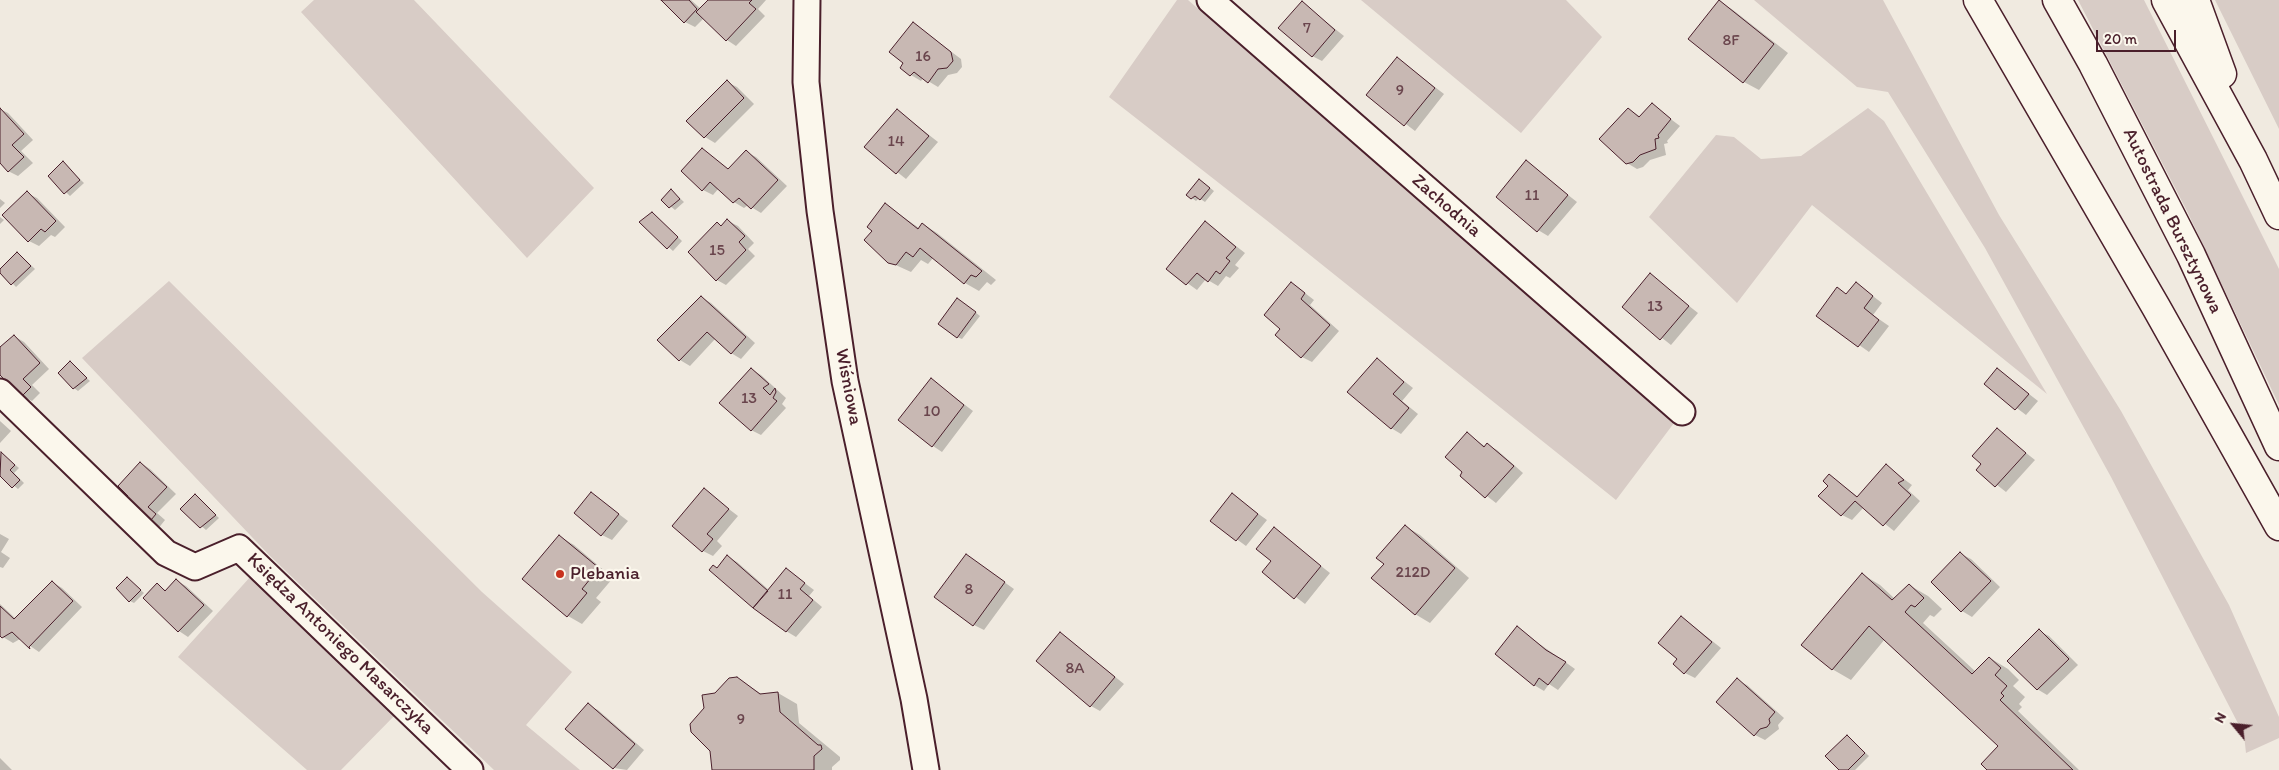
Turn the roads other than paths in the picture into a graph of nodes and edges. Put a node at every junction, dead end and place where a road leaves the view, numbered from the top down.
1 (807, 0) edge
2 (1210, 0) edge
3 (1978, 0) edge
4 (2058, 0) edge
5 (2166, 0) edge
6 (2195, 0) edge
7 (2252, 160) junction
8 (2279, 214) edge
9 (0, 392) edge
10 (1682, 412) dead end
11 (2279, 446) edge
12 (2279, 526) edge
13 (470, 770) edge
14 (926, 770) edge

1 - 14 street, Wiśniowa
2 - 10 street, Zachodnia
3 - 12 highway
4 - 11 highway, Autostrada Bursztynowa
5 - 7 highway
6 - 7 highway
7 - 8 highway
9 - 13 street, Księdza Antoniego Masarczyka

